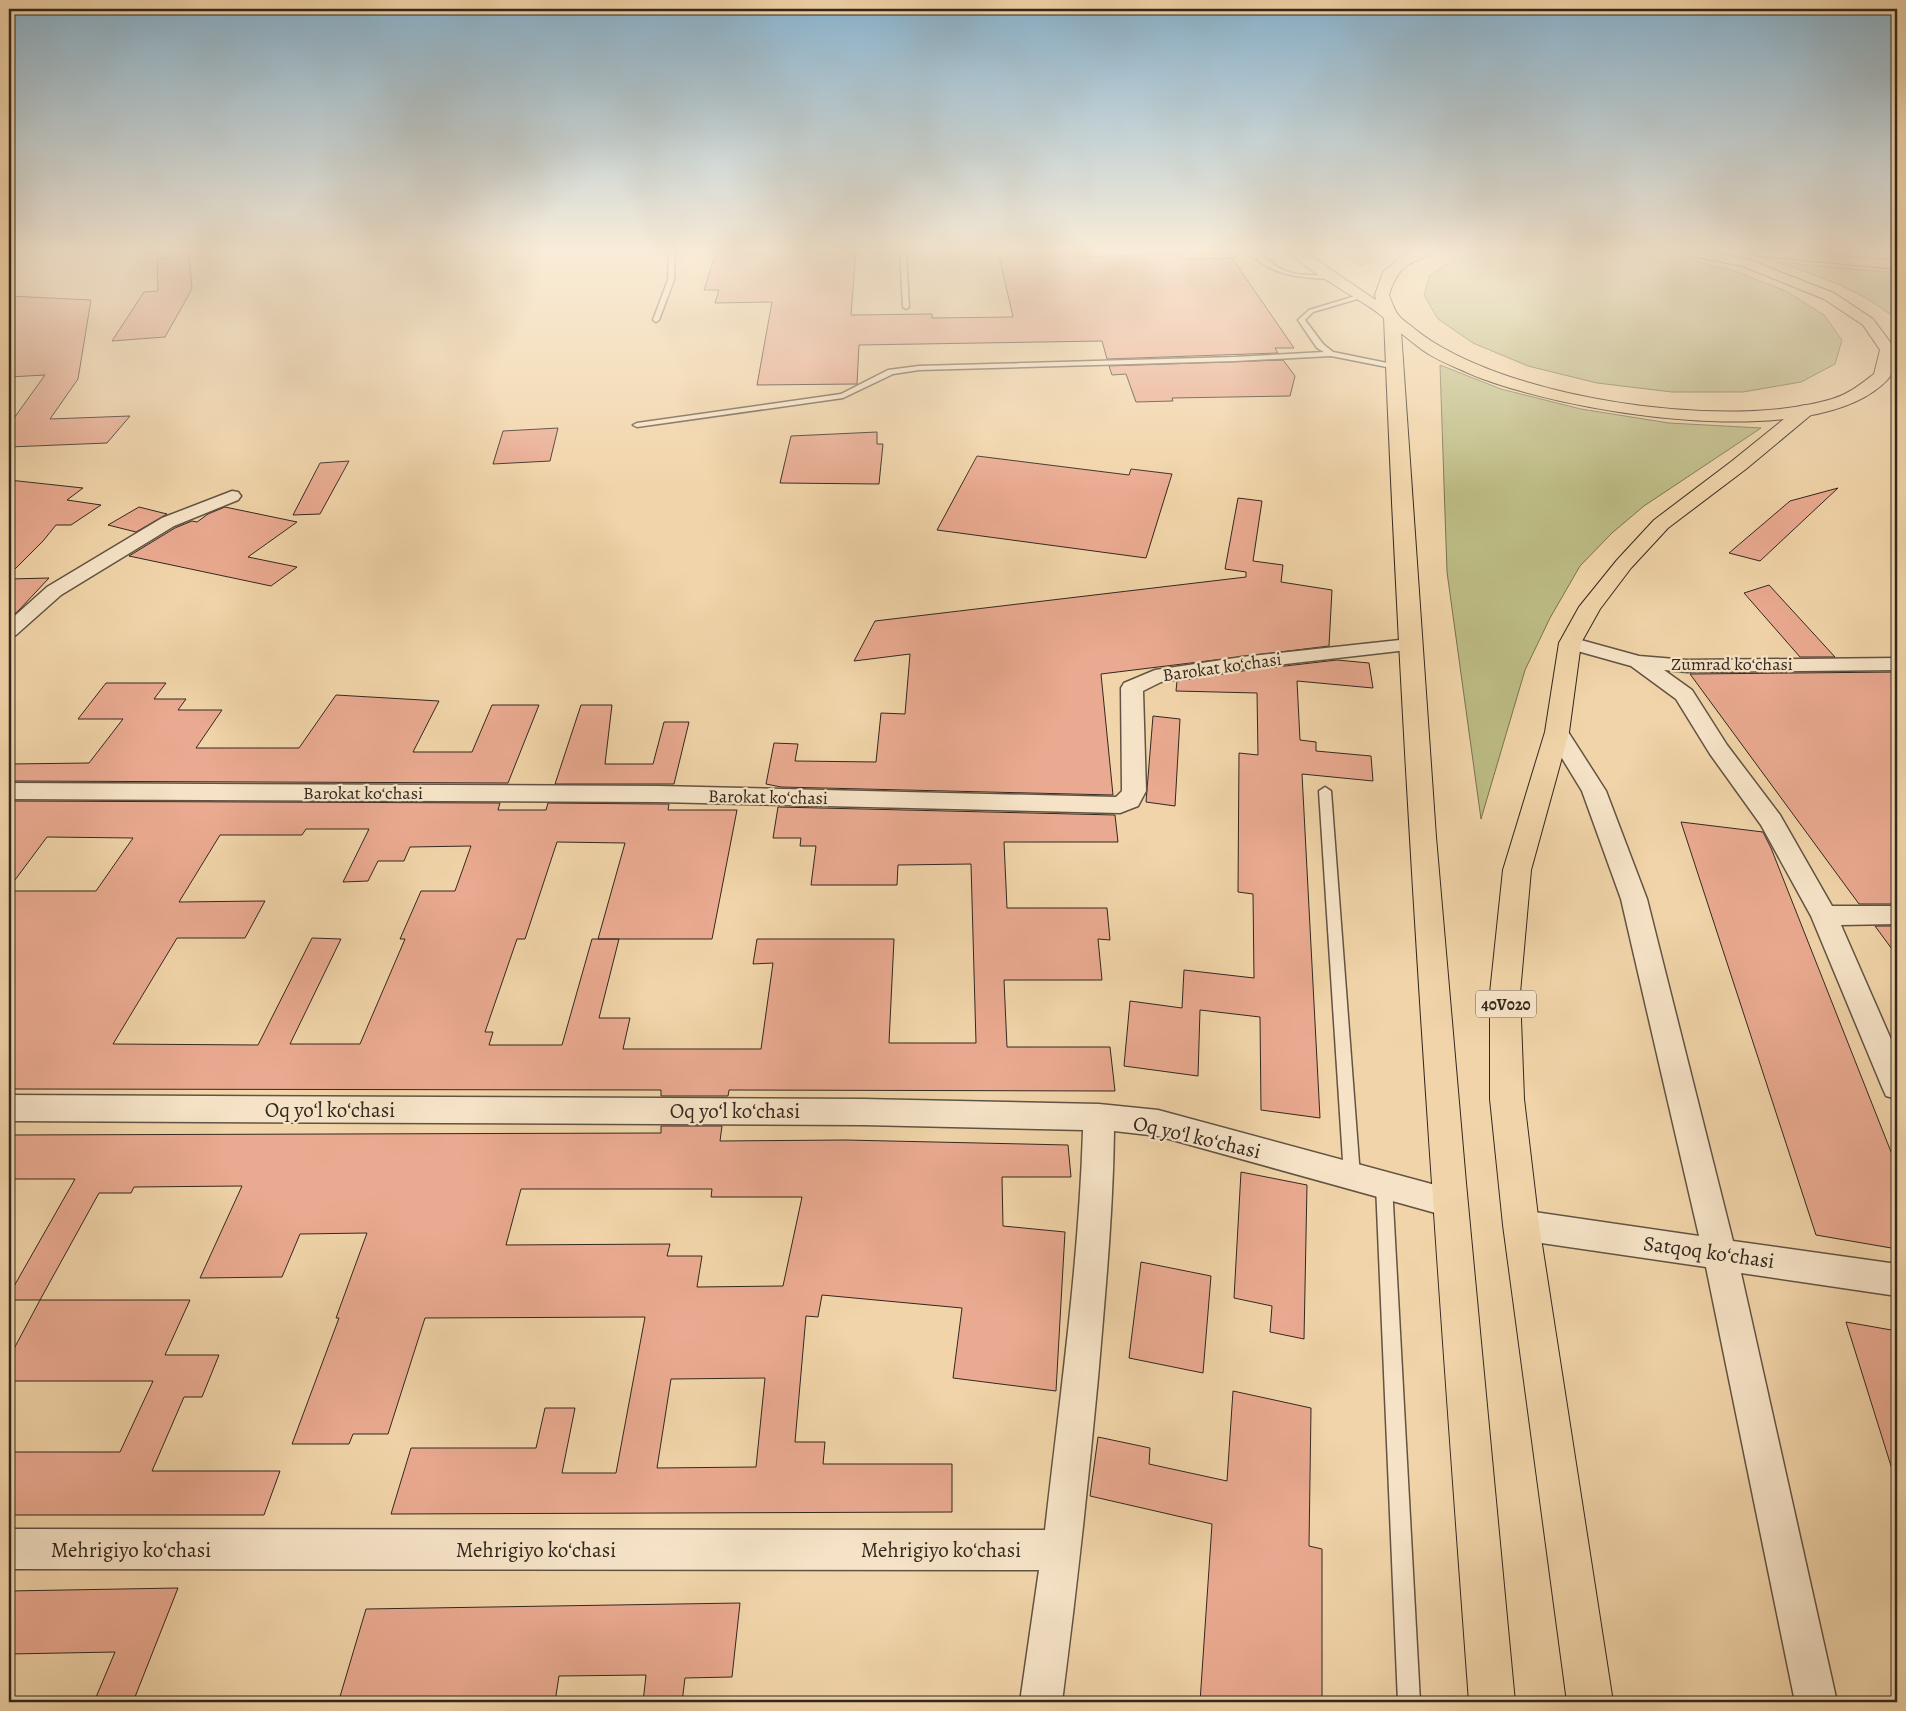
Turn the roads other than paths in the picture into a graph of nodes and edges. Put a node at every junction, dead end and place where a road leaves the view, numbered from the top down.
1 (1310, 332) edge
2 (1393, 332) edge
3 (1408, 332) edge
4 (1875, 332) edge
5 (1331, 354) junction
6 (1394, 367) junction
7 (1888, 390) dead end
8 (1850, 398) junction
9 (1806, 410) junction
10 (637, 425) dead end
11 (232, 496) dead end
12 (9, 631) edge
13 (1570, 643) junction
14 (1409, 644) junction
15 (1638, 662) junction
16 (1897, 664) edge
17 (1557, 732) junction
18 (9, 791) edge
19 (1324, 791) dead end
20 (1897, 915) edge
21 (1824, 916) junction
22 (1897, 1087) edge
23 (9, 1108) edge
24 (1099, 1117) junction
25 (1352, 1176) junction
26 (1384, 1185) junction
27 (1450, 1203) junction
28 (1521, 1225) junction
29 (1720, 1253) junction
30 (1897, 1280) edge
31 (9, 1550) edge
32 (1062, 1550) junction
33 (1041, 1702) edge
34 (1409, 1702) edge
35 (1492, 1702) edge
36 (1590, 1702) edge
37 (1816, 1702) edge

1 - 5 lane
2 - 6 main road
3 - 9 main road
4 - 8 main road
5 - 6 lane
5 - 10 lane
6 - 14 main road
7 - 8 main road
8 - 9 main road
9 - 13 main road, 40V020
11 - 12 street
13 - 15 street, Zumrad koʻchasi
13 - 17 main road, 40V020
14 - 18 street, Barokat koʻchasi
14 - 27 main road
15 - 16 street, Zumrad koʻchasi
15 - 21 street
17 - 28 main road, 40V020
17 - 29 street
19 - 25 lane
20 - 21 street
21 - 22 street
23 - 24 street, Oq yoʻl koʻchasi
24 - 25 street, Oq yoʻl koʻchasi
24 - 32 street
25 - 26 street, Oq yoʻl koʻchasi
26 - 27 street, Oq yoʻl koʻchasi
26 - 34 lane
27 - 35 main road
28 - 29 street, Satqoq koʻchasi
28 - 36 main road, 40V020
29 - 30 street, Satqoq koʻchasi
29 - 37 street
31 - 32 street, Mehrigiyo koʻchasi
32 - 33 street

